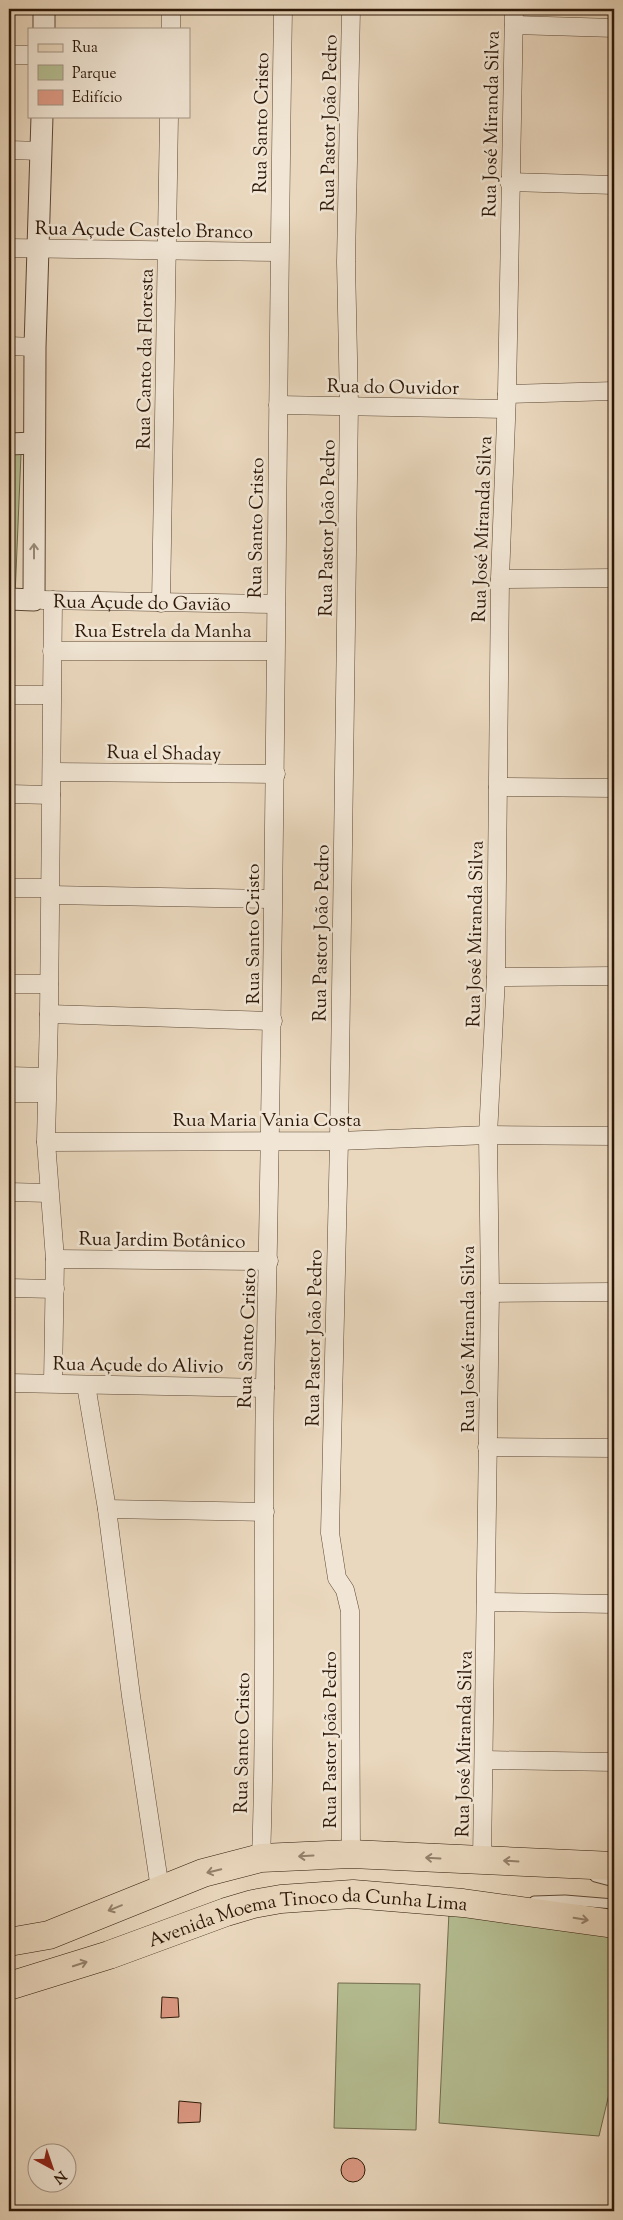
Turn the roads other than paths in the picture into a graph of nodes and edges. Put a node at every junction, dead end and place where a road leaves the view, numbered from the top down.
1 (44, 9) edge
2 (171, 9) edge
3 (283, 9) edge
4 (351, 9) edge
5 (514, 17) edge
6 (44, 28) edge
7 (171, 28) edge
8 (614, 28) edge
9 (9, 55) edge
10 (28, 55) edge
11 (42, 118) edge
12 (169, 118) edge
13 (9, 150) edge
14 (41, 151) junction
15 (509, 182) junction
16 (614, 185) edge
17 (9, 248) edge
18 (38, 249) junction
19 (167, 251) junction
20 (279, 252) junction
21 (9, 346) edge
22 (35, 347) junction
23 (614, 391) edge
24 (506, 402) junction
25 (278, 405) junction
26 (349, 405) junction
27 (34, 443) junction
28 (9, 444) edge
29 (614, 578) edge
30 (500, 580) junction
31 (9, 599) edge
32 (43, 600) junction
33 (161, 603) junction
34 (276, 604) junction
35 (52, 651) junction
36 (274, 651) junction
37 (9, 695) edge
38 (51, 695) junction
39 (52, 772) junction
40 (276, 774) junction
41 (498, 787) junction
42 (614, 788) edge
43 (9, 794) edge
44 (51, 795) junction
45 (9, 888) edge
46 (50, 892) junction
47 (272, 899) junction
48 (614, 976) edge
49 (496, 977) junction
50 (9, 984) edge
51 (49, 984) junction
52 (49, 1014) junction
53 (273, 1021) junction
54 (9, 1076) edge
55 (46, 1085) junction
56 (9, 1093) edge
57 (488, 1135) junction
58 (614, 1136) edge
59 (272, 1141) junction
60 (339, 1141) junction
61 (46, 1142) junction
62 (9, 1192) edge
63 (49, 1193) junction
64 (55, 1259) junction
65 (270, 1262) junction
66 (9, 1288) edge
67 (55, 1290) junction
68 (614, 1292) edge
69 (490, 1293) junction
70 (9, 1383) edge
71 (52, 1383) junction
72 (86, 1385) junction
73 (265, 1388) junction
74 (487, 1447) junction
75 (614, 1448) edge
76 (107, 1508) junction
77 (265, 1512) junction
78 (486, 1602) junction
79 (614, 1604) edge
80 (485, 1760) junction
81 (614, 1762) edge
82 (351, 1854) junction
83 (261, 1858) junction
84 (482, 1860) junction
85 (540, 1863) junction
86 (614, 1866) edge
87 (614, 1882) edge
88 (160, 1889) junction
89 (463, 1903) junction
90 (614, 1904) edge
91 (614, 1924) edge
92 (49, 1935) junction
93 (9, 1942) edge
94 (9, 1951) edge
95 (10, 1985) edge

1 - 6 street
2 - 7 street
3 - 20 street, Rua Santo Cristo
4 - 26 street, Rua Pastor João Pedro
5 - 8 street
5 - 15 street, Rua José Miranda Silva
9 - 10 street
11 - 14 street
12 - 19 street, Rua Canto da Floresta
13 - 14 street
14 - 18 street
15 - 16 street
15 - 24 street, Rua José Miranda Silva
17 - 18 street, Rua Açude Castelo Branco
18 - 19 street, Rua Açude Castelo Branco
18 - 22 street
19 - 20 street, Rua Açude Castelo Branco
19 - 33 street, Rua Canto da Floresta
20 - 25 street, Rua Santo Cristo
21 - 22 street
22 - 27 street
23 - 24 street, Rua do Ouvidor
24 - 26 street, Rua do Ouvidor
24 - 30 street, Rua José Miranda Silva
25 - 26 street, Rua do Ouvidor
25 - 34 street, Rua Santo Cristo
26 - 60 street, Rua Pastor João Pedro
27 - 28 street
32 -> 27 street
29 - 30 street
30 - 41 street, Rua José Miranda Silva
31 - 32 street, Rua Açude do Gavião
32 - 33 street, Rua Açude do Gavião
32 - 35 street
33 - 34 street, Rua Açude do Gavião
34 - 36 street, Rua Santo Cristo
35 - 36 street, Rua Estrela da Manha
35 - 38 street
36 - 40 street, Rua Santo Cristo
37 - 38 street
38 - 39 street
39 - 40 street, Rua el Shaday
39 - 44 street
40 - 47 street, Rua Santo Cristo
41 - 42 street
41 - 49 street, Rua José Miranda Silva
43 - 44 street
44 - 46 street
45 - 46 street
46 - 47 street
46 - 51 street
47 - 53 street, Rua Santo Cristo
48 - 49 street
49 - 57 street, Rua José Miranda Silva
50 - 51 street
51 - 52 street
52 - 53 street
52 - 55 street
53 - 59 street, Rua Santo Cristo
54 - 55 street
55 - 56 street
55 - 61 street
57 - 58 street, Rua Maria Vania Costa
57 - 60 street, Rua Maria Vania Costa
57 - 69 street, Rua José Miranda Silva
59 - 60 street, Rua Maria Vania Costa
59 - 61 street, Rua Maria Vania Costa
59 - 65 street, Rua Santo Cristo
60 - 82 street, Rua Pastor João Pedro
61 - 63 street
62 - 63 street
63 - 64 street
64 - 65 street, Rua Jardim Botânico
64 - 67 street
65 - 73 street, Rua Santo Cristo
66 - 67 street
67 - 71 street
68 - 69 street
69 - 74 street, Rua José Miranda Silva
70 - 71 street, Rua Açude do Alivio
71 - 72 street, Rua Açude do Alivio
72 - 73 street, Rua Açude do Alivio
72 - 76 street
73 - 77 street, Rua Santo Cristo
74 - 75 street
74 - 78 street, Rua José Miranda Silva
76 - 77 street
76 - 88 street
77 - 83 street, Rua Santo Cristo
78 - 79 street
78 - 80 street, Rua José Miranda Silva
80 - 81 street
80 - 84 street, Rua José Miranda Silva
82 -> 83 main road
84 -> 82 main road
83 -> 88 main road
85 -> 84 main road
85 - 86 main road
85 - 87 lane
88 -> 92 main road
89 - 90 lane
89 -> 91 main road, Avenida Moema Tinoco da Cunha Lima
95 -> 89 main road, Avenida Moema Tinoco da Cunha Lima
92 - 93 main road
92 - 94 lane

